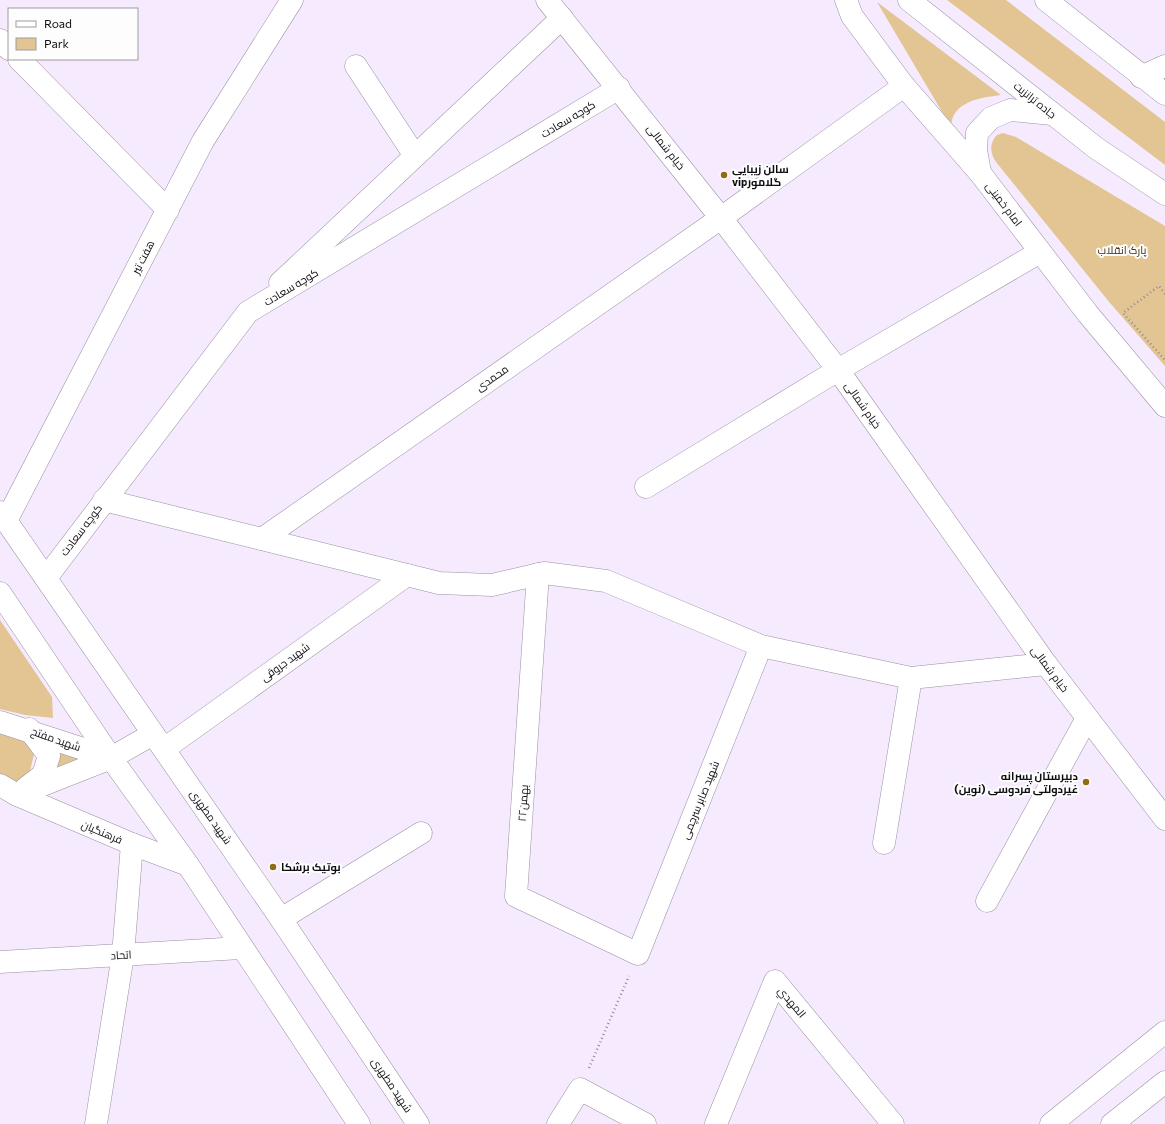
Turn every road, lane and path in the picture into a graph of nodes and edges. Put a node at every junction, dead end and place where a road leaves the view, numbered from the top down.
1 (292, 0) edge
2 (547, 0) edge
3 (846, 0) edge
4 (909, 0) edge
5 (1046, 0) edge
6 (562, 18) junction
7 (0, 40) edge
8 (8, 48) edge
9 (20, 60) edge
10 (356, 66) dead end
11 (1165, 66) edge
12 (1142, 77) junction
13 (904, 86) junction
14 (619, 88) junction
15 (1165, 94) edge
16 (1052, 114) junction
17 (415, 156) junction
18 (980, 173) junction
19 (1165, 194) edge
20 (168, 210) junction
21 (721, 218) junction
22 (1040, 252) junction
23 (1165, 294) edge
24 (248, 312) junction
25 (1165, 360) edge
26 (838, 370) junction
27 (1165, 406) edge
28 (646, 487) dead end
29 (104, 500) junction
30 (3, 517) edge
31 (262, 539) junction
32 (538, 574) junction
33 (407, 575) junction
34 (46, 578) junction
35 (0, 593) edge
36 (762, 646) junction
37 (1046, 664) junction
38 (911, 678) junction
39 (1087, 718) junction
40 (0, 722) edge
41 (28, 729) junction
42 (158, 741) junction
43 (111, 758) junction
44 (9, 790) edge
45 (1165, 819) edge
46 (421, 832) dead end
47 (884, 843) dead end
48 (132, 844) junction
49 (188, 865) junction
50 (986, 901) dead end
51 (281, 919) junction
52 (241, 948) junction
53 (638, 954) junction
54 (124, 955) junction
55 (0, 962) edge
56 (1165, 1032) edge
57 (1165, 1082) edge
58 (580, 1089) junction
59 (1124, 1120) edge
60 (96, 1124) edge
61 (359, 1124) edge
62 (418, 1124) edge
63 (558, 1124) edge
64 (645, 1124) edge
65 (716, 1124) edge
66 (893, 1124) edge
67 (1051, 1124) edge

1 - 20 street, هفت تير
2 - 6 street, خیام شمالی
3 - 13 street, امام خمینی
4 - 16 street, جاده ترانزیت
5 - 12 street
6 - 14 street, خیام شمالی
6 - 17 street
7 - 8 street
9 - 20 street
10 - 17 street
11 - 12 street
12 - 15 street
13 - 18 street, امام خمینی
13 - 21 street, محمدی
14 - 21 street, خیام شمالی
14 - 24 street, کوچه سعادت
16 - 18 street
16 - 19 street, جاده ترانزیت
17 - 24 street
18 - 22 street, امام خمینی
20 - 30 street, هفت تير
21 - 26 street, خیام شمالی
21 - 31 street, محمدی
22 - 26 street
22 - 27 street, امام خمینی
23 - 25 path
24 - 29 street, کوچه سعادت
26 - 28 street
26 - 37 street, خیام شمالی
29 - 31 street
29 - 34 street, کوچه سعادت
30 - 34 street, شهید مطهری
31 - 33 street
32 - 33 street
32 - 36 street
32 - 53 street, ۲۲بهمن
33 - 42 street, شهید جروقی
34 - 42 street, شهید مطهری
35 - 43 street
36 - 38 street
36 - 53 street, شهید صابر سرچمی
37 - 38 street
37 - 39 street, خیام شمالی
38 - 47 street
39 - 45 street, خیام شمالی
39 - 50 street
40 - 41 street, شهید مفتح
41 - 43 street, شهید مفتح
41 - 44 street
42 - 43 street, شهید جروقی
42 - 51 street, شهید مطهری
43 - 44 street
43 - 49 street
44 - 48 street, فرهنگیان
46 - 51 street
48 - 49 street, فرهنگیان
48 - 54 street
49 - 52 street
51 - 62 street, شهید مطهری
52 - 54 street, اتحاد
52 - 61 street
53 - 58 path
54 - 55 street, اتحاد
54 - 60 street
56 - 67 street
57 - 59 street
58 - 63 street
58 - 64 street
65 - 66 street, المهدي

